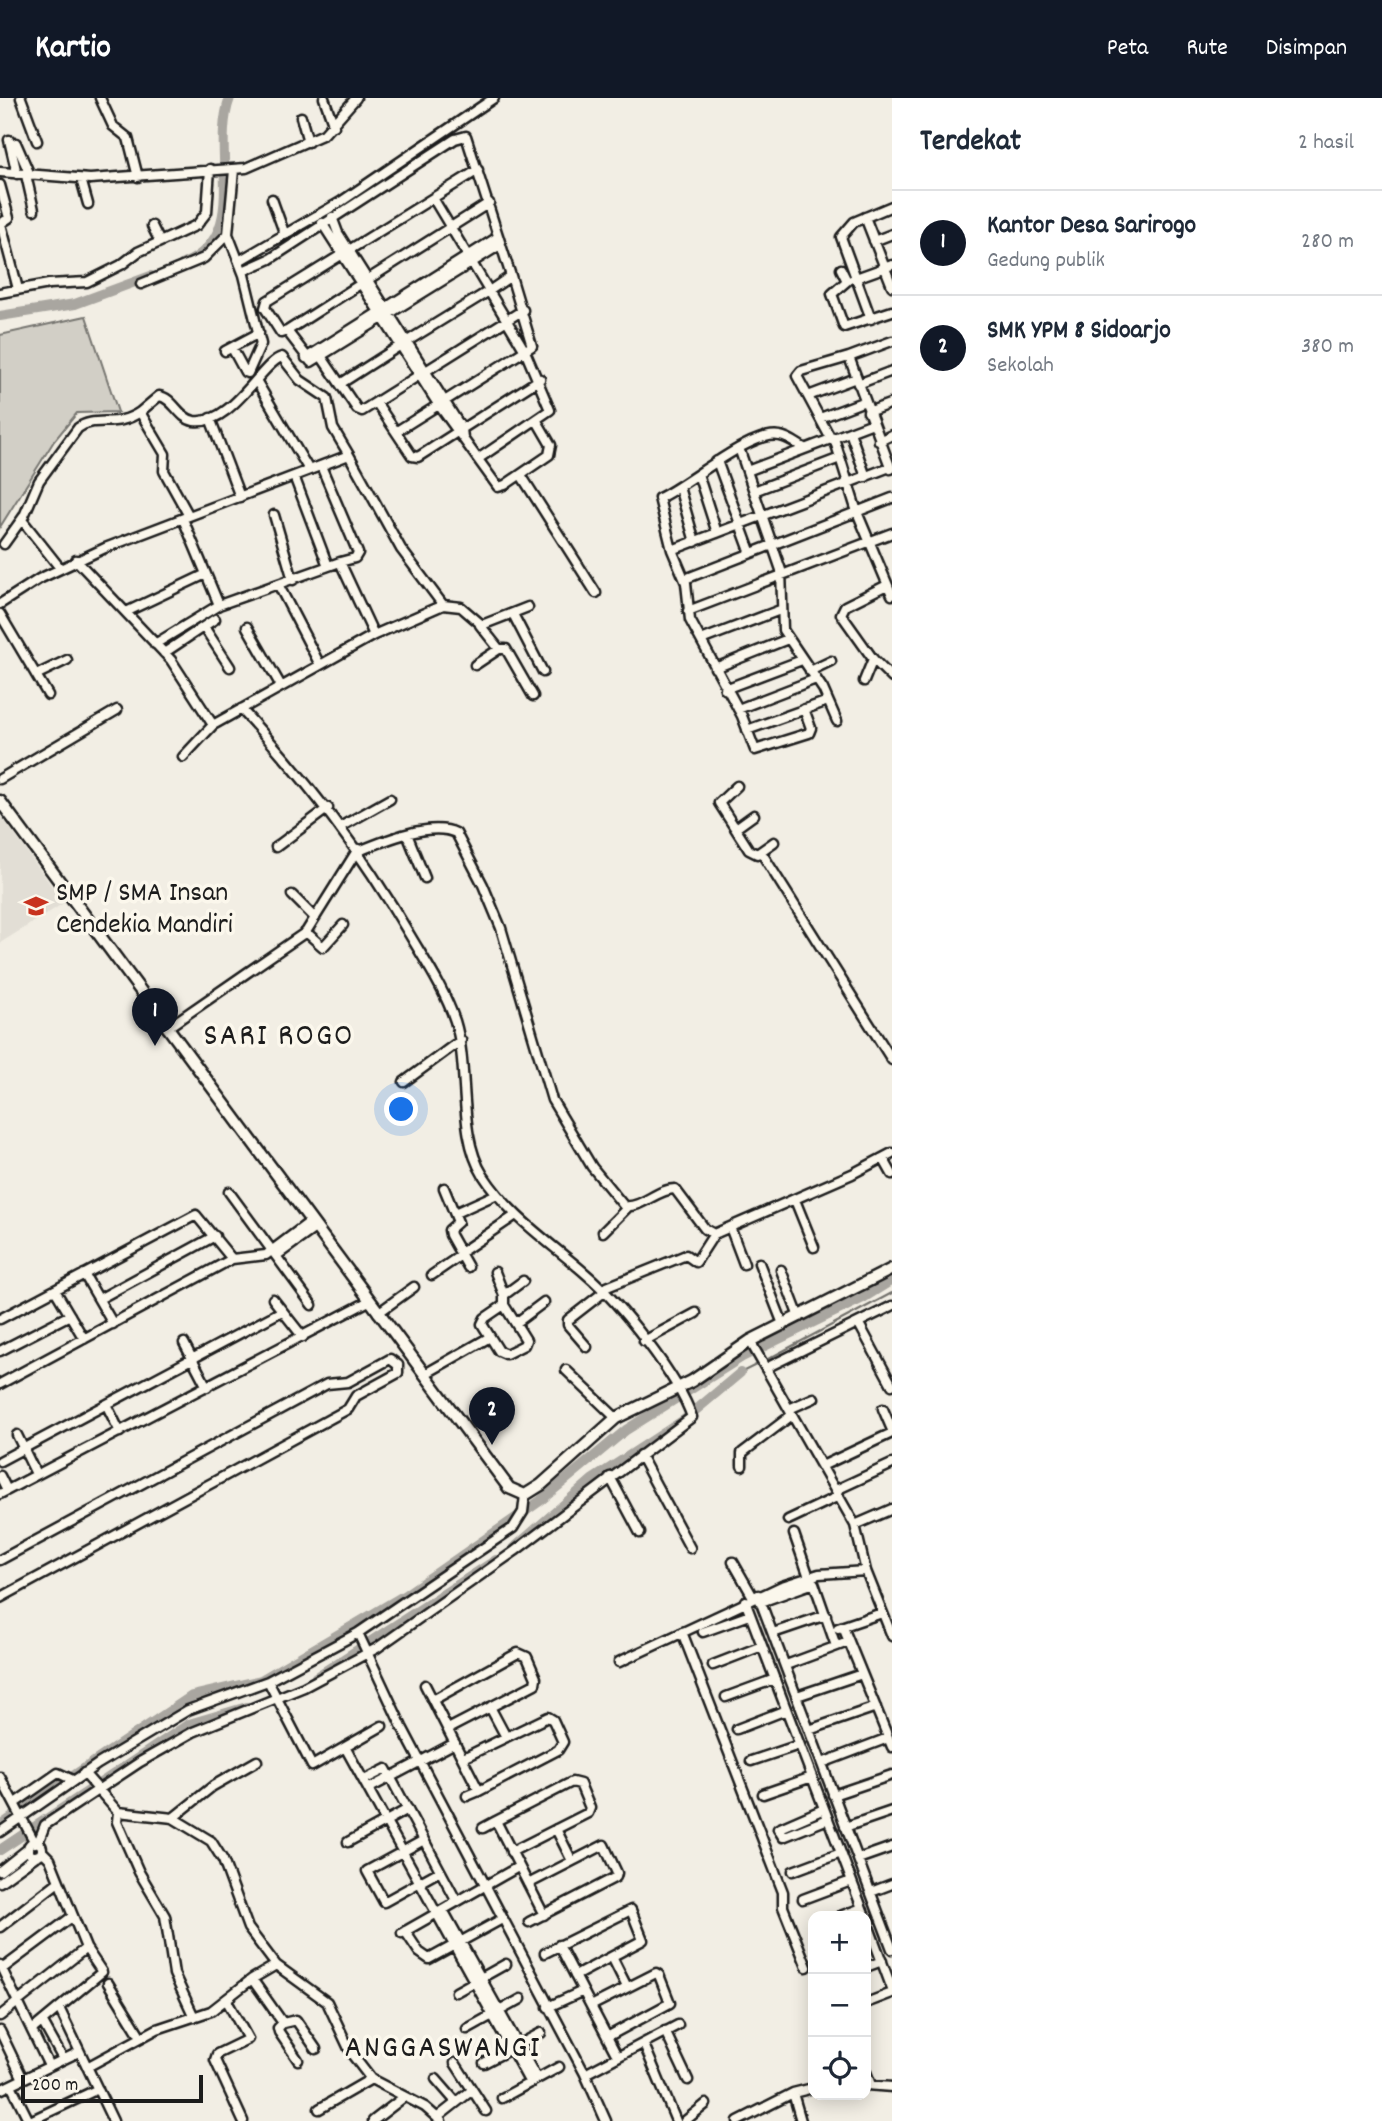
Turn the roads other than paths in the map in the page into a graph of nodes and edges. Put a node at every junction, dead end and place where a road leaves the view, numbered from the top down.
1 (21, 98) edge
2 (100, 98) edge
3 (324, 98) edge
4 (356, 98) edge
5 (494, 98) edge
6 (301, 117) dead end
7 (334, 126) junction
8 (37, 141) dead end
9 (308, 142) junction
10 (212, 169) junction
11 (233, 169) junction
12 (478, 170) junction
13 (0, 172) edge
14 (24, 174) junction
15 (138, 177) junction
16 (81, 178) junction
17 (0, 185) edge
18 (433, 198) junction
19 (272, 199) dead end
20 (489, 203) junction
21 (88, 204) dead end
22 (892, 206) edge
23 (34, 210) dead end
24 (332, 217) junction
25 (865, 217) junction
26 (322, 223) junction
27 (0, 224) edge
28 (152, 226) dead end
29 (450, 228) junction
30 (228, 234) junction
31 (285, 234) junction
32 (892, 234) edge
33 (335, 235) junction
34 (499, 241) junction
35 (874, 241) junction
36 (160, 242) junction
37 (346, 252) junction
38 (470, 259) junction
39 (239, 261) junction
40 (888, 266) edge
41 (841, 269) dead end
42 (243, 273) junction
43 (511, 276) junction
44 (851, 279) junction
45 (365, 281) junction
46 (141, 284) dead end
47 (892, 286) edge
48 (18, 289) junction
49 (489, 291) junction
50 (0, 293) edge
51 (523, 310) junction
52 (892, 311) edge
53 (384, 312) junction
54 (871, 319) junction
55 (507, 320) junction
56 (287, 331) junction
57 (259, 333) junction
58 (892, 341) edge
59 (403, 343) junction
60 (525, 351) junction
61 (321, 356) junction
62 (849, 357) junction
63 (306, 358) junction
64 (892, 371) edge
65 (422, 373) junction
66 (540, 379) junction
67 (857, 381) junction
68 (257, 382) junction
69 (340, 384) junction
70 (808, 396) junction
71 (864, 401) junction
72 (376, 402) junction
73 (440, 402) junction
74 (892, 403) edge
75 (140, 412) junction
76 (868, 412) junction
77 (210, 418) junction
78 (820, 418) junction
79 (537, 421) junction
80 (873, 423) junction
81 (397, 431) junction
82 (850, 432) junction
83 (461, 433) junction
84 (892, 435) edge
85 (832, 438) junction
86 (879, 441) junction
87 (739, 448) junction
88 (804, 449) junction
89 (349, 455) junction
90 (840, 458) junction
91 (478, 459) junction
92 (718, 461) junction
93 (321, 466) junction
94 (891, 466) edge
95 (309, 470) junction
96 (747, 471) junction
97 (698, 474) junction
98 (521, 475) junction
99 (294, 476) junction
100 (866, 477) junction
101 (848, 483) junction
102 (679, 487) junction
103 (754, 491) junction
104 (240, 497) junction
105 (892, 498) edge
106 (857, 512) junction
107 (274, 515) dead end
108 (763, 516) junction
109 (186, 518) junction
110 (22, 520) junction
111 (740, 524) junction
112 (717, 533) junction
113 (892, 533) edge
114 (695, 542) junction
115 (772, 542) junction
116 (868, 542) junction
117 (4, 544) dead end
118 (672, 550) junction
119 (750, 551) junction
120 (76, 560) junction
121 (340, 562) junction
122 (328, 566) junction
123 (60, 568) junction
124 (892, 568) edge
125 (881, 572) junction
126 (204, 575) junction
127 (782, 575) junction
128 (685, 579) junction
129 (293, 580) junction
130 (887, 585) junction
131 (279, 586) junction
132 (596, 593) dead end
133 (892, 595) edge
134 (0, 604) edge
135 (219, 605) junction
136 (443, 605) junction
137 (528, 607) dead end
138 (780, 610) junction
139 (688, 611) junction
140 (126, 612) junction
141 (0, 614) edge
142 (513, 614) junction
143 (215, 619) dead end
144 (480, 625) junction
145 (204, 627) junction
146 (247, 627) dead end
147 (374, 635) junction
148 (788, 639) junction
149 (701, 640) junction
150 (155, 643) junction
151 (499, 649) junction
152 (164, 653) junction
153 (873, 659) junction
154 (67, 660) dead end
155 (802, 660) junction
156 (831, 661) dead end
157 (320, 665) junction
158 (475, 665) dead end
159 (230, 667) dead end
160 (715, 668) junction
161 (810, 671) junction
162 (543, 672) dead end
163 (36, 675) junction
164 (892, 678) edge
165 (816, 680) junction
166 (864, 681) dead end
167 (281, 686) junction
168 (726, 689) junction
169 (48, 695) dead end
170 (533, 696) dead end
171 (828, 701) junction
172 (117, 709) dead end
173 (242, 709) junction
174 (738, 709) junction
175 (804, 709) junction
176 (837, 722) dead end
177 (213, 725) junction
178 (747, 730) junction
179 (183, 757) dead end
180 (0, 779) edge
181 (737, 786) dead end
182 (390, 799) dead end
183 (0, 801) edge
184 (328, 808) junction
185 (754, 814) dead end
186 (342, 826) junction
187 (736, 828) junction
188 (407, 834) junction
189 (774, 842) dead end
190 (276, 847) dead end
191 (359, 850) junction
192 (761, 852) junction
193 (425, 878) dead end
194 (292, 895) dead end
195 (315, 918) junction
196 (344, 925) dead end
197 (306, 932) junction
198 (167, 1028) junction
199 (461, 1040) junction
200 (892, 1060) edge
201 (404, 1082) dead end
202 (892, 1153) edge
203 (883, 1158) junction
204 (892, 1174) edge
205 (444, 1188) dead end
206 (229, 1192) dead end
207 (497, 1194) junction
208 (795, 1200) junction
209 (628, 1207) junction
210 (455, 1213) junction
211 (516, 1215) junction
212 (313, 1224) junction
213 (730, 1227) junction
214 (603, 1232) dead end
215 (714, 1234) junction
216 (215, 1236) junction
217 (814, 1247) dead end
218 (274, 1254) junction
219 (460, 1254) junction
220 (232, 1259) junction
221 (759, 1263) dead end
222 (744, 1264) dead end
223 (468, 1267) dead end
224 (892, 1269) edge
225 (781, 1270) dead end
226 (495, 1272) dead end
227 (84, 1274) junction
228 (432, 1275) dead end
229 (523, 1281) dead end
230 (414, 1287) dead end
231 (55, 1290) junction
232 (603, 1290) junction
233 (504, 1295) junction
234 (99, 1299) junction
235 (273, 1299) dead end
236 (369, 1301) junction
237 (544, 1302) dead end
238 (312, 1305) dead end
239 (504, 1306) junction
240 (892, 1306) edge
241 (282, 1311) junction
242 (378, 1313) junction
243 (696, 1313) dead end
244 (69, 1315) junction
245 (799, 1317) junction
246 (0, 1320) edge
247 (516, 1323) junction
248 (113, 1324) junction
249 (783, 1324) junction
250 (859, 1324) junction
251 (303, 1337) junction
252 (490, 1338) junction
253 (84, 1339) junction
254 (644, 1341) junction
255 (184, 1343) dead end
256 (751, 1343) junction
257 (587, 1347) dead end
258 (0, 1351) edge
259 (412, 1357) junction
260 (193, 1360) junction
261 (398, 1365) junction
262 (765, 1366) junction
263 (566, 1370) dead end
264 (425, 1374) junction
265 (348, 1382) junction
266 (0, 1384) edge
267 (892, 1385) edge
268 (207, 1387) junction
269 (679, 1391) junction
270 (356, 1396) junction
271 (814, 1398) dead end
272 (107, 1406) junction
273 (883, 1409) dead end
274 (790, 1412) junction
275 (616, 1418) junction
276 (120, 1432) junction
277 (892, 1432) edge
278 (18, 1435) dead end
279 (23, 1447) junction
280 (640, 1455) junction
281 (0, 1461) edge
282 (892, 1464) edge
283 (742, 1466) dead end
284 (822, 1466) junction
285 (36, 1474) junction
286 (0, 1475) edge
287 (610, 1477) junction
288 (4, 1492) edge
289 (837, 1493) junction
290 (525, 1495) junction
291 (892, 1509) edge
292 (788, 1520) dead end
293 (855, 1525) junction
294 (640, 1533) dead end
295 (794, 1534) dead end
296 (690, 1548) dead end
297 (0, 1560) edge
298 (733, 1562) dead end
299 (866, 1571) junction
300 (810, 1577) junction
301 (0, 1598) edge
302 (754, 1599) junction
303 (882, 1613) junction
304 (750, 1615) junction
305 (826, 1615) junction
306 (843, 1627) junction
307 (831, 1631) junction
308 (682, 1632) junction
309 (703, 1632) dead end
310 (773, 1633) junction
311 (360, 1636) junction
312 (892, 1636) edge
313 (848, 1642) junction
314 (762, 1646) junction
315 (836, 1646) junction
316 (368, 1651) junction
317 (619, 1662) dead end
318 (713, 1665) dead end
319 (786, 1665) junction
320 (862, 1674) junction
321 (775, 1679) junction
322 (270, 1685) junction
323 (425, 1685) dead end
324 (797, 1696) junction
325 (726, 1697) dead end
326 (275, 1699) junction
327 (433, 1700) junction
328 (490, 1707) junction
329 (876, 1707) junction
330 (786, 1710) junction
331 (382, 1726) dead end
332 (448, 1729) junction
333 (737, 1730) dead end
334 (809, 1730) junction
335 (506, 1737) junction
336 (890, 1742) edge
337 (455, 1743) junction
338 (799, 1745) junction
339 (345, 1747) junction
340 (463, 1758) junction
341 (257, 1761) dead end
342 (751, 1761) dead end
343 (421, 1762) junction
344 (822, 1763) junction
345 (892, 1775) edge
346 (86, 1776) junction
347 (0, 1777) edge
348 (391, 1777) junction
349 (812, 1777) junction
350 (71, 1778) junction
351 (366, 1785) junction
352 (95, 1789) junction
353 (479, 1791) junction
354 (763, 1794) dead end
355 (833, 1794) junction
356 (467, 1796) dead end
357 (15, 1803) junction
358 (408, 1809) junction
359 (824, 1810) junction
360 (892, 1811) edge
361 (118, 1812) junction
362 (173, 1818) junction
363 (24, 1819) junction
364 (828, 1819) junction
365 (386, 1821) junction
366 (496, 1821) junction
367 (845, 1827) junction
368 (483, 1828) dead end
369 (556, 1829) junction
370 (0, 1832) edge
371 (424, 1840) junction
372 (348, 1842) dead end
373 (892, 1847) edge
374 (36, 1848) junction
375 (403, 1852) junction
376 (511, 1852) junction
377 (841, 1853) junction
378 (858, 1859) junction
379 (572, 1861) junction
380 (518, 1867) junction
381 (0, 1871) edge
382 (440, 1871) junction
383 (793, 1871) dead end
384 (851, 1881) junction
385 (0, 1882) edge
386 (419, 1882) junction
387 (57, 1883) junction
388 (528, 1884) junction
389 (892, 1884) edge
390 (485, 1885) junction
391 (870, 1892) junction
392 (803, 1899) dead end
393 (457, 1902) junction
394 (862, 1911) edge
395 (440, 1912) junction
396 (544, 1915) junction
397 (73, 1916) junction
398 (502, 1919) junction
399 (892, 1921) edge
400 (529, 1922) dead end
401 (882, 1924) junction
402 (0, 1927) edge
403 (871, 1940) edge
404 (458, 1943) junction
405 (559, 1945) junction
406 (86, 1948) junction
407 (892, 1949) edge
408 (545, 1953) dead end
409 (612, 1957) junction
410 (882, 1961) junction
411 (506, 1964) dead end
412 (276, 1965) junction
413 (871, 1965) edge
414 (1, 1967) edge
415 (807, 1967) dead end
416 (575, 1976) junction
417 (253, 1979) junction
418 (477, 1980) junction
419 (108, 1983) dead end
420 (627, 1987) junction
421 (583, 1991) junction
422 (892, 1991) edge
423 (456, 1992) dead end
424 (522, 1999) dead end
425 (18, 2001) junction
426 (227, 2001) junction
427 (871, 2001) edge
428 (591, 2006) junction
429 (548, 2007) junction
430 (60, 2010) junction
431 (496, 2013) junction
432 (0, 2016) edge
433 (194, 2017) junction
434 (43, 2023) junction
435 (283, 2023) junction
436 (678, 2025) dead end
437 (467, 2029) dead end
438 (0, 2031) edge
439 (32, 2031) junction
440 (665, 2031) junction
441 (541, 2033) dead end
442 (141, 2037) junction
443 (607, 2037) junction
444 (514, 2047) junction
445 (645, 2047) dead end
446 (316, 2049) dead end
447 (79, 2052) junction
448 (615, 2052) dead end
449 (63, 2059) junction
450 (298, 2060) dead end
451 (455, 2063) dead end
452 (484, 2063) dead end
453 (49, 2066) junction
454 (87, 2067) junction
455 (559, 2067) dead end
456 (585, 2074) junction
457 (23, 2079) junction
458 (371, 2079) junction
459 (436, 2079) dead end
460 (688, 2080) dead end
461 (533, 2081) junction
462 (11, 2085) junction
463 (871, 2085) edge
464 (892, 2087) edge
465 (98, 2089) junction
466 (808, 2089) edge
467 (0, 2090) edge
468 (471, 2091) junction
469 (793, 2093) junction
470 (404, 2097) junction
471 (502, 2098) dead end
472 (456, 2102) junction
473 (706, 2104) dead end
474 (319, 2109) dead end
475 (486, 2111) dead end
476 (756, 2112) junction
477 (439, 2119) edge
478 (29, 2121) edge
479 (113, 2121) edge
480 (243, 2121) edge
481 (373, 2121) edge
482 (606, 2121) edge
483 (676, 2121) edge
484 (685, 2121) edge
485 (738, 2121) edge
486 (760, 2121) edge
487 (801, 2121) edge

1 - 8 street
2 - 15 street
3 - 7 street
4 - 7 street
5 - 31 street
6 - 9 street
7 - 9 street
9 - 11 street
10 - 11 street
10 - 15 street
10 - 36 street
11 - 30 street
12 - 18 street
12 - 20 street
12 - 24 street
13 - 14 street
14 - 14 street
14 - 16 street
14 - 23 street
15 - 16 street
16 - 21 street
17 - 27 street
18 - 29 street
18 - 37 street
19 - 31 street
20 - 29 street
20 - 34 street
22 - 25 street
24 - 26 street
24 - 33 street
25 - 35 street
25 - 44 street
26 - 33 street
26 - 42 street
27 - 48 street
28 - 36 street
29 - 38 street
29 - 45 street
30 - 39 street
30 - 46 street
31 - 39 street
32 - 35 street
33 - 37 street
34 - 38 street
34 - 43 street
35 - 40 street
36 - 48 street
37 - 45 street
37 - 56 street
38 - 49 street
38 - 53 street
39 - 42 street
40 - 44 street
40 - 47 street
41 - 44 street
42 - 57 street
43 - 49 street
43 - 51 street
44 - 54 street
44 - 54 street
45 - 53 street
45 - 56 street
48 - 50 street
49 - 55 street
49 - 59 street
51 - 55 street
51 - 60 street
52 - 54 street
53 - 59 street
53 - 61 street
53 - 63 street
55 - 60 street
55 - 65 street
56 - 63 street
57 - 57 street
58 - 62 street
59 - 65 street
59 - 69 street
60 - 66 street
60 - 73 street
61 - 63 street
61 - 69 street
62 - 67 street
62 - 70 street
64 - 67 street
65 - 72 street
65 - 73 street
66 - 79 street
66 - 83 street
67 - 70 street
67 - 71 street
68 - 77 street
68 - 89 street
68 - 95 street
69 - 72 street
70 - 78 street
71 - 76 street
71 - 78 street
72 - 81 street
73 - 81 street
73 - 83 street
74 - 76 street
75 - 77 street
75 - 109 street
75 - 110 street
76 - 80 street
77 - 104 street
78 - 85 street
79 - 91 street
79 - 98 street
80 - 82 street
80 - 86 street
81 - 83 street
82 - 85 street
82 - 100 street
83 - 91 street
84 - 86 street
85 - 88 street
85 - 90 street
86 - 94 street
87 - 88 street
87 - 92 street
87 - 96 street
88 - 96 street
89 - 93 street
89 - 136 street
90 - 101 street
90 - 103 street
91 - 98 street
92 - 97 street
92 - 111 street
93 - 95 street
93 - 121 street
94 - 100 street
95 - 99 street
96 - 103 street
97 - 102 street
97 - 112 street
98 - 132 street
99 - 104 street
99 - 122 street
100 - 101 street
101 - 106 street
101 - 108 street
102 - 114 street
102 - 118 street
103 - 108 street
104 - 109 street
105 - 106 street
106 - 115 street
106 - 116 street
107 - 129 street
108 - 111 street
108 - 115 street
109 - 120 street
109 - 126 street
110 - 117 street
110 - 123 street
111 - 112 street
111 - 119 street
112 - 114 street
113 - 116 street
114 - 118 street
115 - 119 street
115 - 127 street
116 - 125 street
116 - 127 street
118 - 128 street
119 - 128 street
120 - 123 street
120 - 140 street
121 - 122 street
121 - 147 street
122 - 129 street
123 - 134 street
124 - 125 street
125 - 130 street
126 - 135 street
126 - 140 street
127 - 138 street
127 - 139 street
128 - 139 street
129 - 131 street
130 - 133 street
130 - 153 street
131 - 135 street
131 - 157 street
135 - 150 street
136 - 144 street
136 - 147 street
137 - 142 street
138 - 148 street
138 - 149 street
139 - 149 street
140 - 150 street
141 - 163 street
142 - 144 street
142 - 162 street
143 - 145 street
144 - 151 street
145 - 152 street
145 - 159 street
146 - 167 street
147 - 157 street
148 - 155 street
148 - 160 street
149 - 160 street
150 - 152 street
151 - 158 street
151 - 170 street
152 - 177 street
153 - 164 street
153 - 166 street
154 - 163 street
155 - 161 street
155 - 168 street
156 - 161 street
157 - 167 street
160 - 168 street
161 - 165 street
163 - 169 street
165 - 171 street
165 - 174 street
167 - 173 street
168 - 174 street
171 - 175 street
171 - 176 street
172 - 180 street
173 - 177 street
173 - 184 street
174 - 178 street
175 - 178 street
175 - 178 street
177 - 179 street
181 - 187 street
182 - 186 street
183 - 198 main road
184 - 186 street
184 - 190 street
185 - 187 street
186 - 191 street
187 - 192 street
188 - 191 street
188 - 193 street
188 - 209 street
189 - 192 street
191 - 195 street
191 - 199 street
192 - 200 street
194 - 195 street
195 - 197 street
196 - 197 street
197 - 198 street
198 - 212 main road
199 - 201 street
199 - 207 street
202 - 203 street
203 - 204 street
203 - 208 street
205 - 210 street
206 - 218 street
207 - 210 street
207 - 211 street
208 - 213 street
208 - 217 street
209 - 214 street
209 - 215 street
210 - 219 street
211 - 219 street
211 - 232 street
212 - 218 street
212 - 236 main road
213 - 215 street
213 - 222 street
215 - 232 street
216 - 220 street
216 - 227 street
216 - 234 street
218 - 220 street
218 - 238 street
219 - 223 street
219 - 228 street
220 - 248 street
221 - 249 street
224 - 245 main road
225 - 245 street
226 - 233 street
227 - 231 street
227 - 234 street
229 - 233 street
230 - 242 street
231 - 244 street
231 - 246 street
232 - 254 street
232 - 257 street
233 - 239 street
234 - 248 street
235 - 241 street
236 - 242 main road
236 - 251 street
237 - 247 street
239 - 247 street
239 - 252 street
240 - 250 street
241 - 251 street
241 - 260 street
242 - 259 main road
243 - 254 street
244 - 253 street
244 - 258 street
245 - 249 main road
247 - 252 street
248 - 253 street
249 - 256 main road
250 - 262 street
250 - 267 street
251 - 268 street
252 - 264 street
253 - 266 street
254 - 269 street
255 - 260 street
256 - 262 street
256 - 269 main road
259 - 261 street
259 - 264 main road
260 - 268 street
260 - 272 street
261 - 265 street
261 - 270 street
262 - 274 street
263 - 275 street
264 - 290 main road
265 - 270 street
265 - 297 street
268 - 276 street
269 - 275 main road
269 - 280 street
270 - 301 street
271 - 274 street
272 - 276 street
272 - 279 street
273 - 277 street
274 - 283 street
274 - 284 street
275 - 290 main road
276 - 285 street
277 - 284 street
278 - 279 street
279 - 281 street
279 - 285 street
280 - 287 street
280 - 296 street
282 - 289 street
284 - 289 street
285 - 288 street
286 - 288 street
287 - 294 street
287 - 316 street
289 - 292 street
289 - 293 street
290 - 311 street
291 - 293 street
293 - 299 street
295 - 300 street
298 - 302 street
299 - 300 street
299 - 303 street
300 - 302 street
302 - 304 street
302 - 305 street
302 - 308 street
302 - 310 street
303 - 306 street
303 - 312 street
304 - 309 street
304 - 314 street
305 - 307 street
305 - 310 street
306 - 307 street
306 - 313 street
307 - 315 street
308 - 317 street
308 - 415 street
310 - 319 street
311 - 316 street
311 - 322 street
313 - 315 street
313 - 320 street
314 - 318 street
314 - 321 street
315 - 319 street
316 - 326 street
316 - 343 street
319 - 324 street
320 - 324 street
320 - 329 street
321 - 325 street
321 - 330 street
322 - 326 street
322 - 346 street
323 - 327 street
324 - 334 street
326 - 339 street
326 - 352 street
327 - 328 street
327 - 332 street
328 - 332 street
328 - 335 street
329 - 334 street
329 - 336 street
330 - 333 street
330 - 338 street
331 - 339 street
332 - 337 street
334 - 344 street
335 - 340 street
335 - 353 street
336 - 344 street
337 - 340 street
337 - 343 street
338 - 342 street
338 - 349 street
339 - 351 street
340 - 353 street
341 - 362 street
343 - 348 street
343 - 390 street
344 - 355 street
345 - 355 street
346 - 350 street
346 - 352 street
347 - 357 street
348 - 351 street
348 - 358 street
349 - 354 street
349 - 359 street
350 - 357 street
350 - 363 street
351 - 365 street
352 - 361 street
352 - 374 street
353 - 356 street
355 - 367 street
357 - 363 street
358 - 365 street
358 - 371 street
359 - 364 street
359 - 364 street
360 - 367 street
361 - 362 street
361 - 433 street
362 - 412 street
363 - 370 street
363 - 374 street
364 - 377 street
365 - 372 street
365 - 375 street
366 - 368 street
366 - 369 street
366 - 376 street
367 - 378 street
369 - 376 street
369 - 379 street
371 - 375 street
371 - 382 street
373 - 378 street
374 - 381 street
374 - 385 street
374 - 387 street
375 - 386 street
375 - 386 street
376 - 380 street
377 - 383 street
377 - 384 street
378 - 391 street
379 - 388 street
379 - 396 street
380 - 388 street
380 - 390 street
382 - 386 street
382 - 393 street
384 - 392 street
384 - 394 street
386 - 395 street
387 - 397 street
387 - 402 street
388 - 396 street
389 - 391 street
390 - 393 street
390 - 398 street
391 - 401 street
393 - 395 street
395 - 404 street
395 - 404 street
396 - 400 street
397 - 406 street
397 - 414 street
398 - 404 street
398 - 429 street
399 - 401 street
401 - 407 street
403 - 410 street
404 - 418 street
405 - 408 street
405 - 409 street
405 - 416 street
406 - 425 street
406 - 430 street
409 - 416 street
409 - 420 street
410 - 413 street
410 - 422 street
411 - 418 street
412 - 417 street
412 - 458 street
414 - 425 street
416 - 421 street
417 - 426 street
417 - 435 street
418 - 423 street
418 - 431 street
419 - 442 street
420 - 428 street
420 - 443 street
421 - 428 street
421 - 429 street
422 - 427 street
424 - 431 street
425 - 432 street
425 - 439 street
426 - 433 street
426 - 480 street
428 - 443 street
429 - 456 street
430 - 434 street
430 - 447 street
431 - 437 street
431 - 444 street
433 - 442 street
434 - 439 street
434 - 449 street
435 - 446 street
435 - 450 street
436 - 440 street
438 - 457 street
439 - 453 street
440 - 456 street
440 - 460 street
441 - 444 street
442 - 454 street
443 - 448 street
444 - 452 street
444 - 461 street
445 - 483 street
447 - 449 street
447 - 454 street
449 - 453 street
451 - 468 street
453 - 457 street
454 - 465 street
455 - 461 street
456 - 482 street
457 - 462 street
458 - 470 street
458 - 474 street
459 - 472 street
461 - 471 street
462 - 467 street
462 - 478 street
463 - 464 street
465 - 478 street
465 - 479 street
466 - 469 street
468 - 472 street
468 - 475 street
469 - 476 street
469 - 487 street
470 - 477 street
470 - 481 street
472 - 477 street
473 - 484 street
476 - 485 street
476 - 486 street

